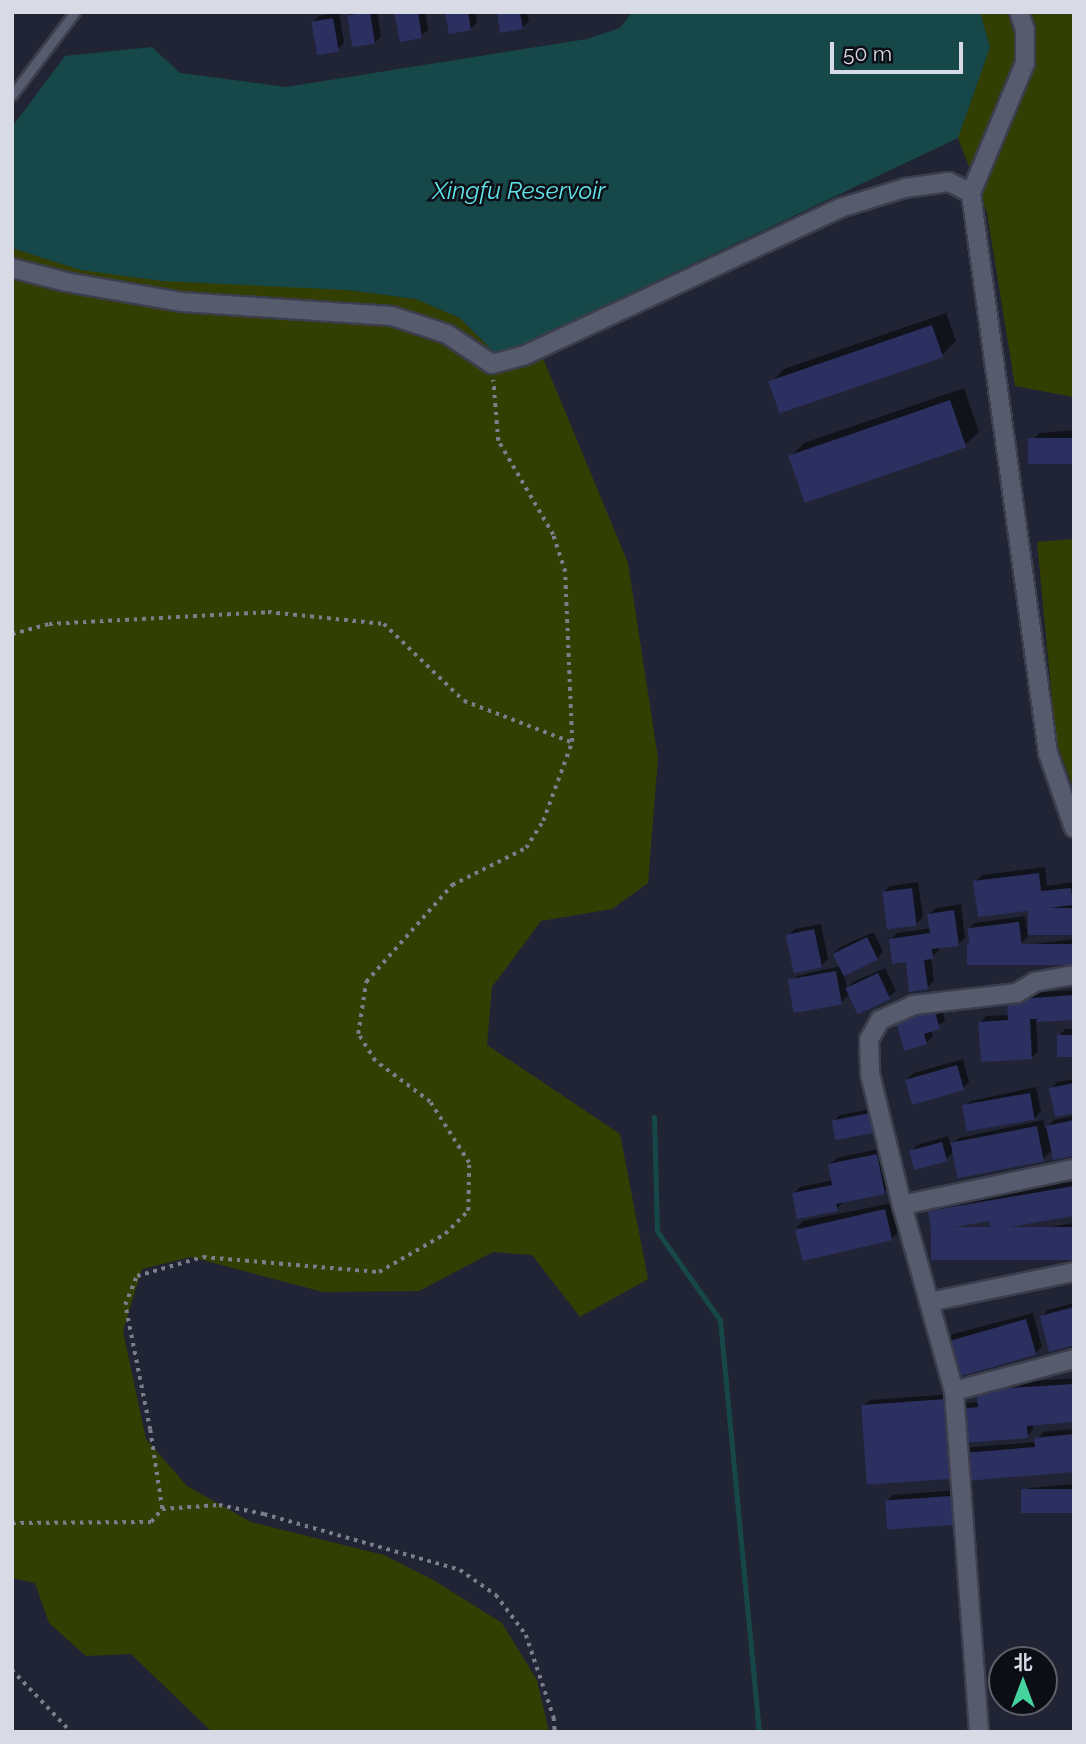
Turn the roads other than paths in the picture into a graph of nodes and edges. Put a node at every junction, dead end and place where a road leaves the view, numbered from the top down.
1 (75, 12) edge
2 (1020, 12) edge
3 (12, 95) edge
4 (971, 192) junction
5 (12, 268) edge
6 (1074, 828) edge
7 (1074, 975) edge
8 (1074, 1169) edge
9 (902, 1205) junction
10 (1074, 1272) edge
11 (929, 1302) junction
12 (1074, 1359) edge
13 (954, 1391) junction
14 (979, 1732) edge

1 - 3 lane
2 - 4 street
4 - 5 street
4 - 6 street
7 - 9 street
8 - 9 street
9 - 11 street
10 - 11 street
11 - 13 street
12 - 13 street
13 - 14 street

